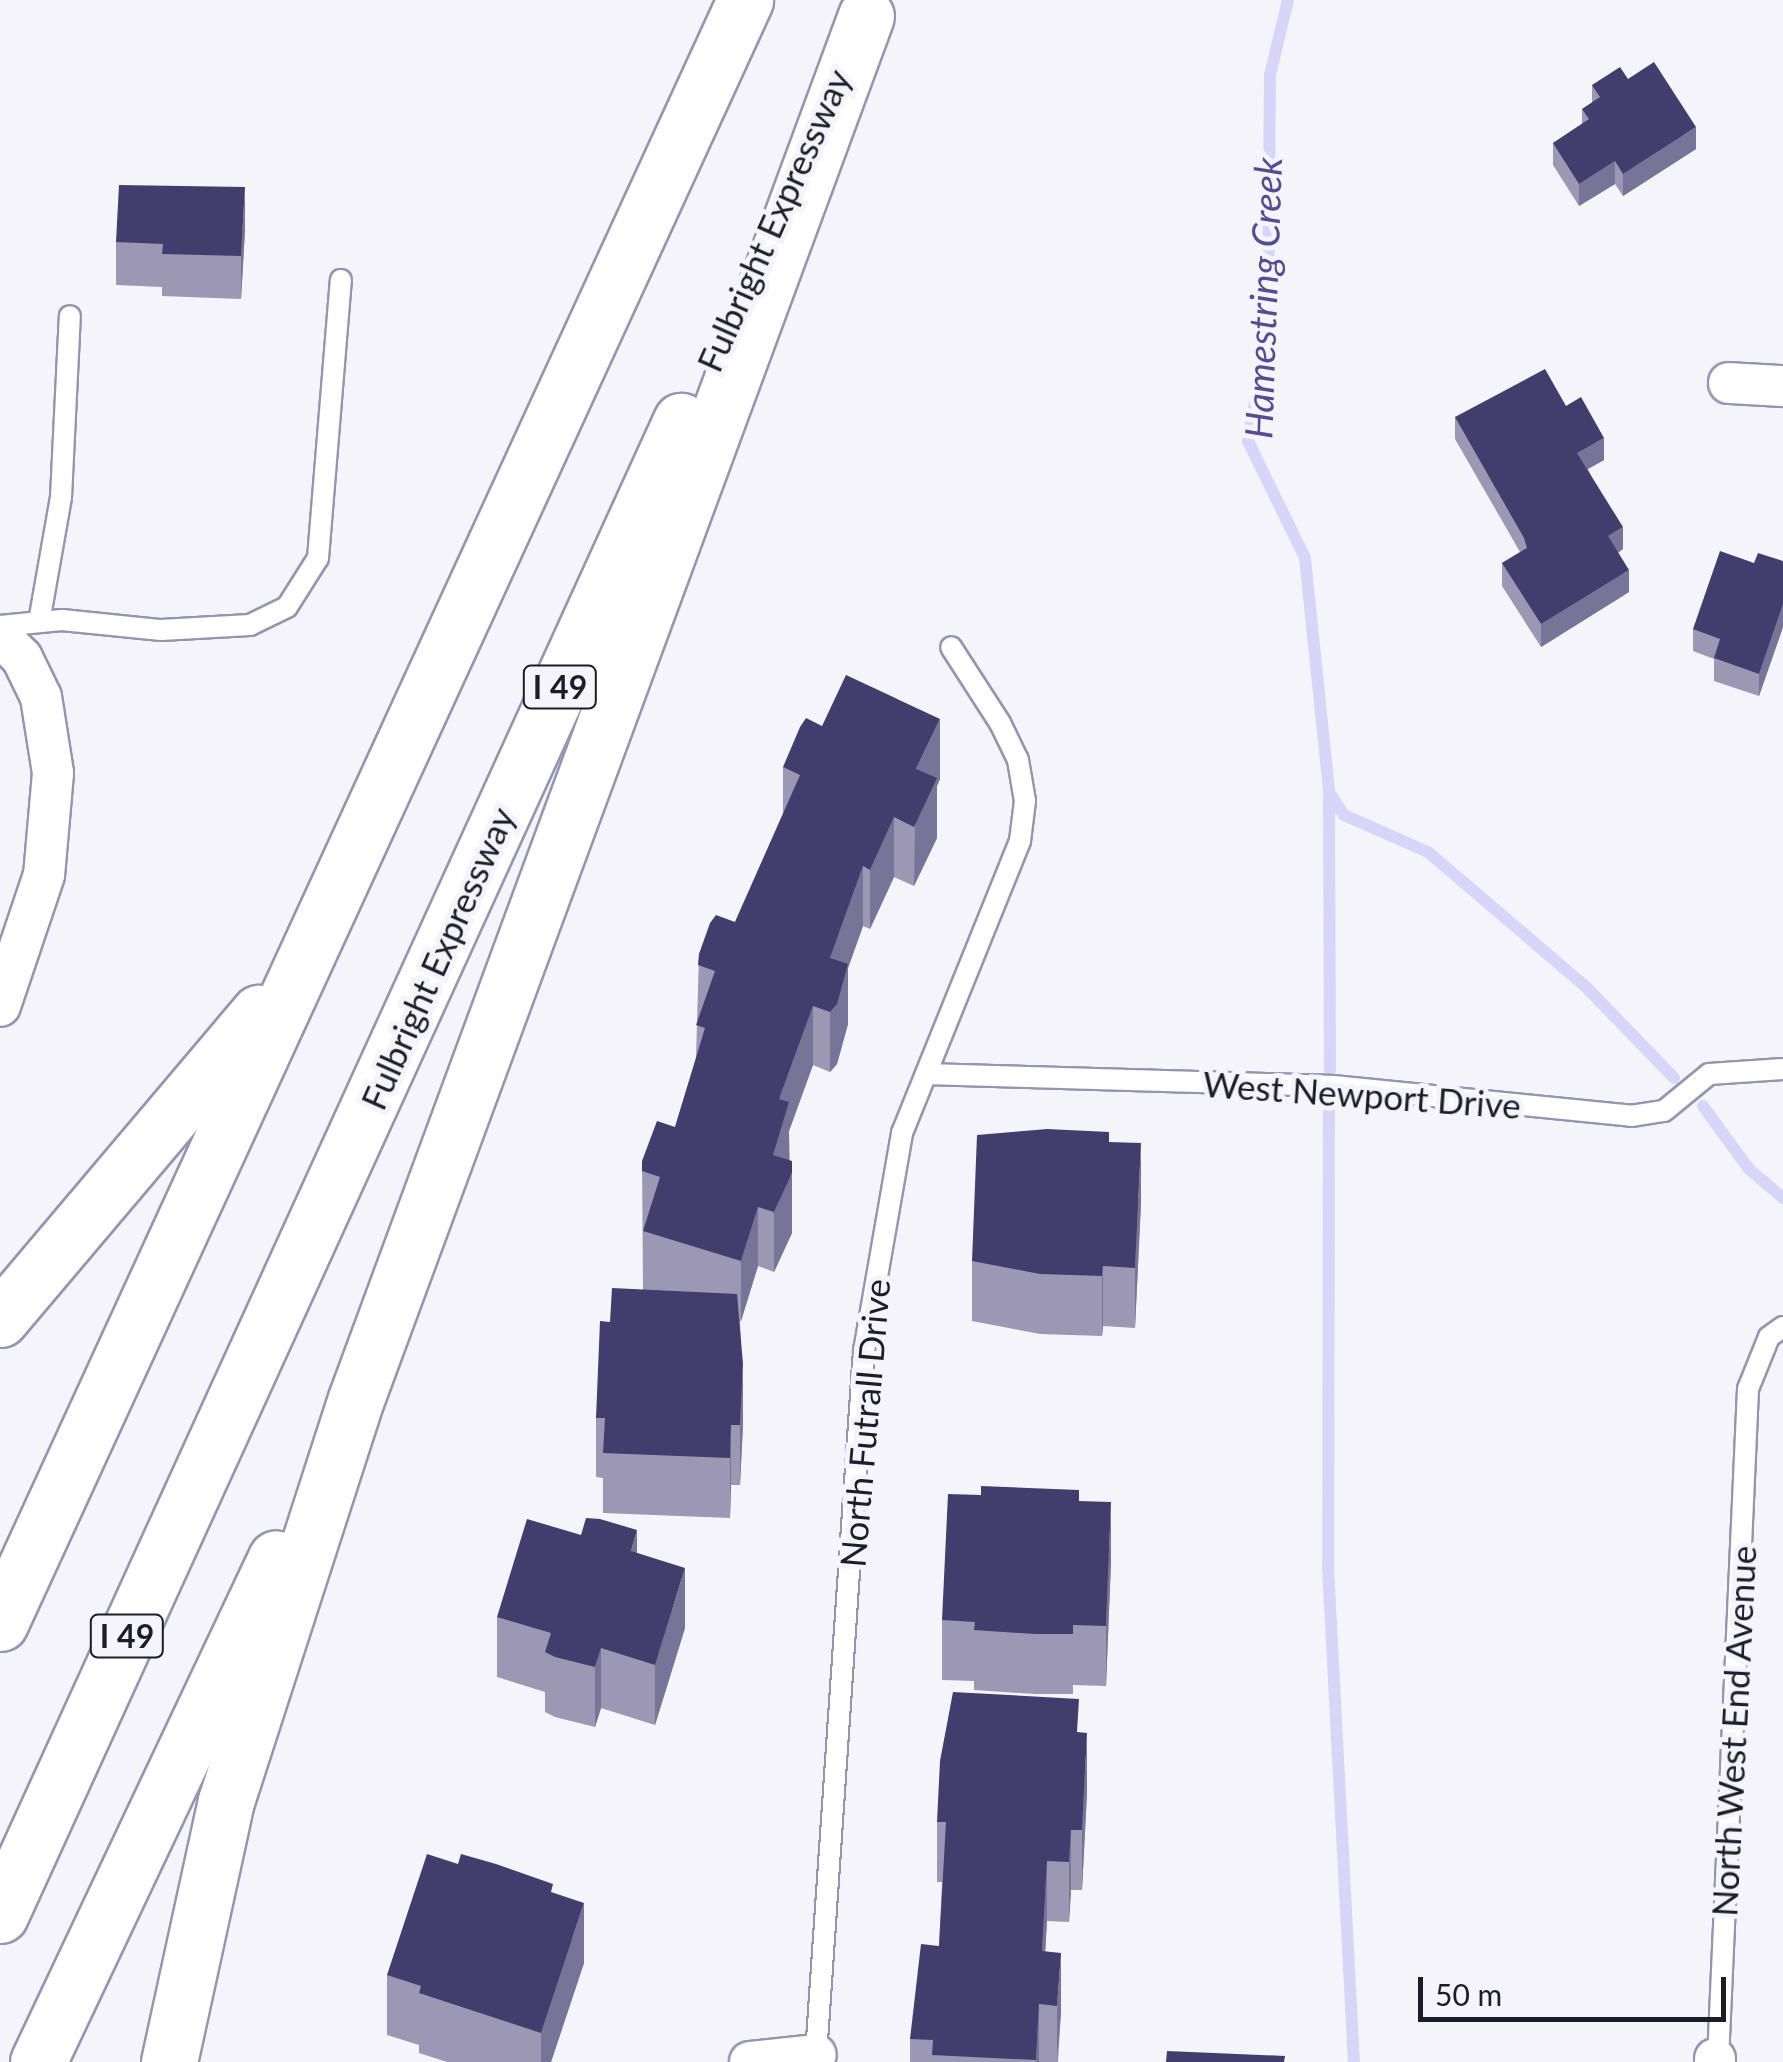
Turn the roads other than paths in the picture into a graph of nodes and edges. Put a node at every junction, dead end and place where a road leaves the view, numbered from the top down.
1 (745, 0) edge
2 (870, 8) edge
3 (341, 280) dead end
4 (70, 316) dead end
5 (1728, 383) dead end
6 (1783, 386) edge
7 (15, 635) edge
8 (951, 647) dead end
9 (302, 962) junction
10 (0, 1006) edge
11 (1783, 1069) edge
12 (927, 1074) junction
13 (0, 1319) edge
14 (1783, 1327) edge
15 (356, 1399) junction
16 (0, 1623) edge
17 (0, 1914) edge
18 (816, 2055) joint
19 (1721, 2061) edge
20 (38, 2062) edge
21 (169, 2062) edge
22 (750, 2062) edge

1 - 9 highway
2 - 15 highway
2 - 17 highway, Fulbright Expressway / I 49
3 - 7 lane
4 - 7 lane
5 - 6 street
7 - 10 street
8 - 12 lane, North Futrall Drive
9 - 13 highway
9 - 16 highway
11 - 12 lane, West Newport Drive
12 - 18 lane, North Futrall Drive
14 - 19 lane, North West End Avenue
15 - 20 highway
15 - 21 highway
18 - 22 street, North Futrall Drive

